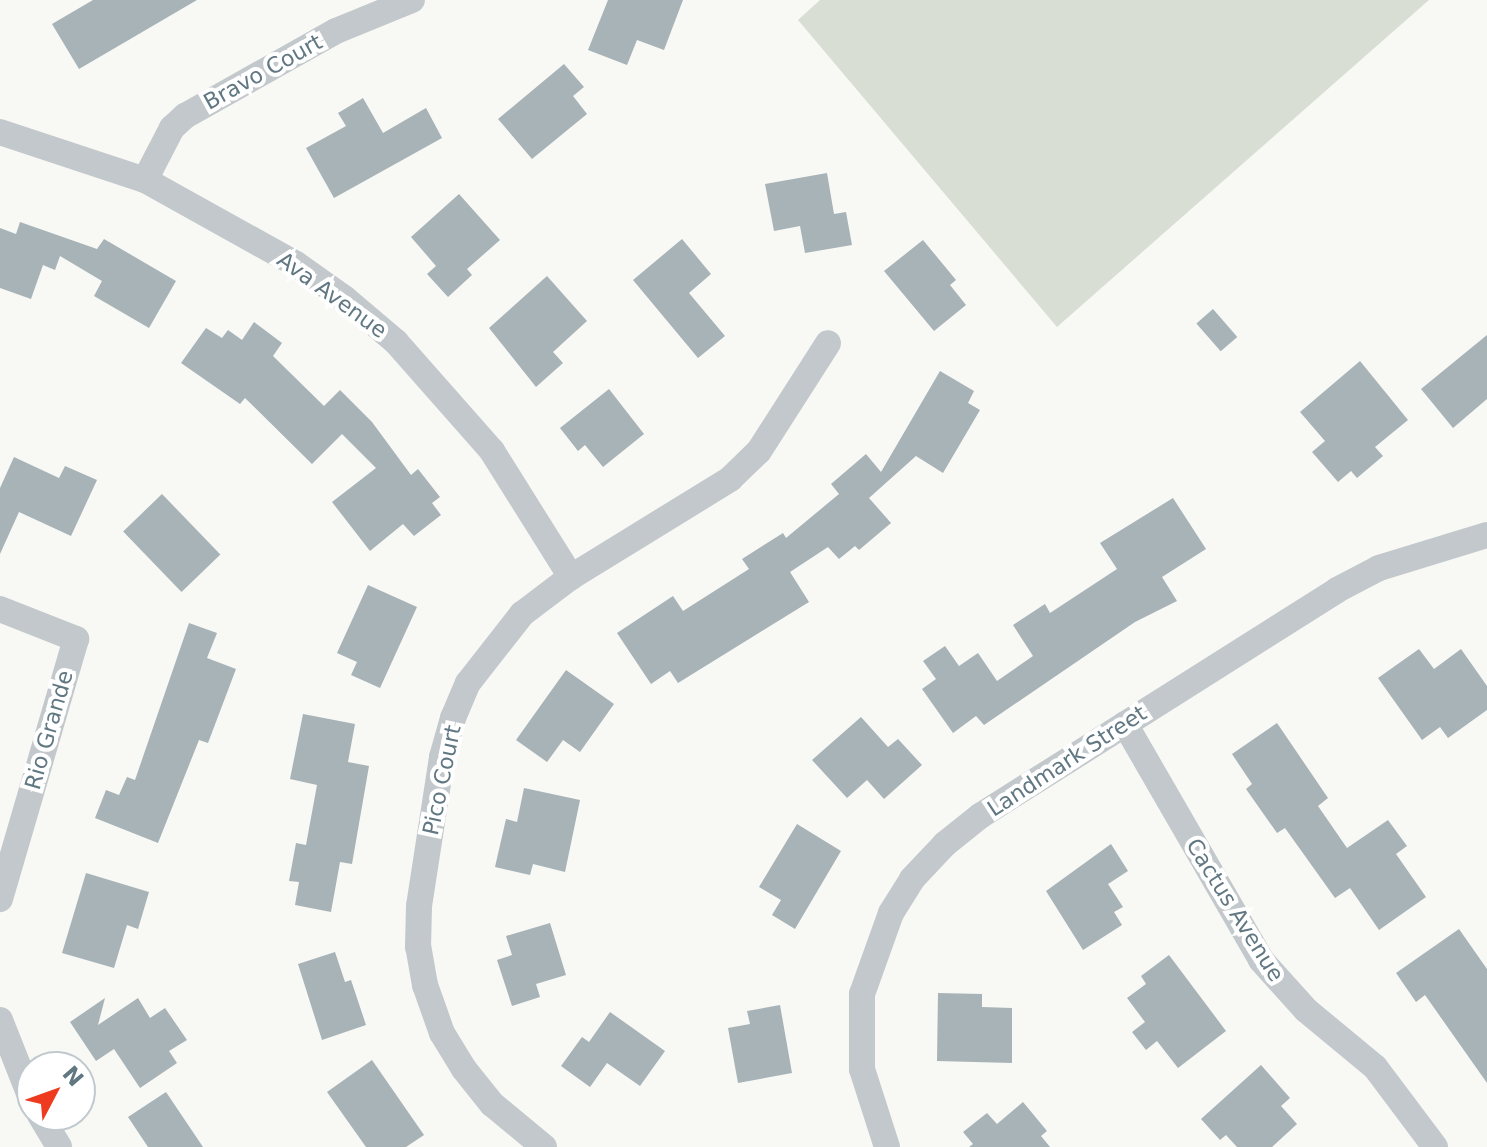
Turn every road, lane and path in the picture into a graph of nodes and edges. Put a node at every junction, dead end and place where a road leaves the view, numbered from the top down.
1 (412, 0) edge
2 (0, 132) edge
3 (145, 180) junction
4 (828, 343) dead end
5 (1487, 535) edge
6 (571, 577) junction
7 (0, 609) edge
8 (1125, 724) junction
9 (0, 899) edge
10 (0, 1020) edge
11 (16, 1060) edge
12 (544, 1147) edge
13 (887, 1147) edge
14 (1435, 1147) edge

1 - 3 street, Bravo Court
2 - 3 street, Ava Avenue
3 - 6 street, Ava Avenue
4 - 6 street, Pico Court
5 - 8 street, Landmark Street
6 - 12 street, Pico Court
7 - 9 street, Rio Grande
8 - 13 street, Landmark Street
8 - 14 street, Cactus Avenue
10 - 11 street

